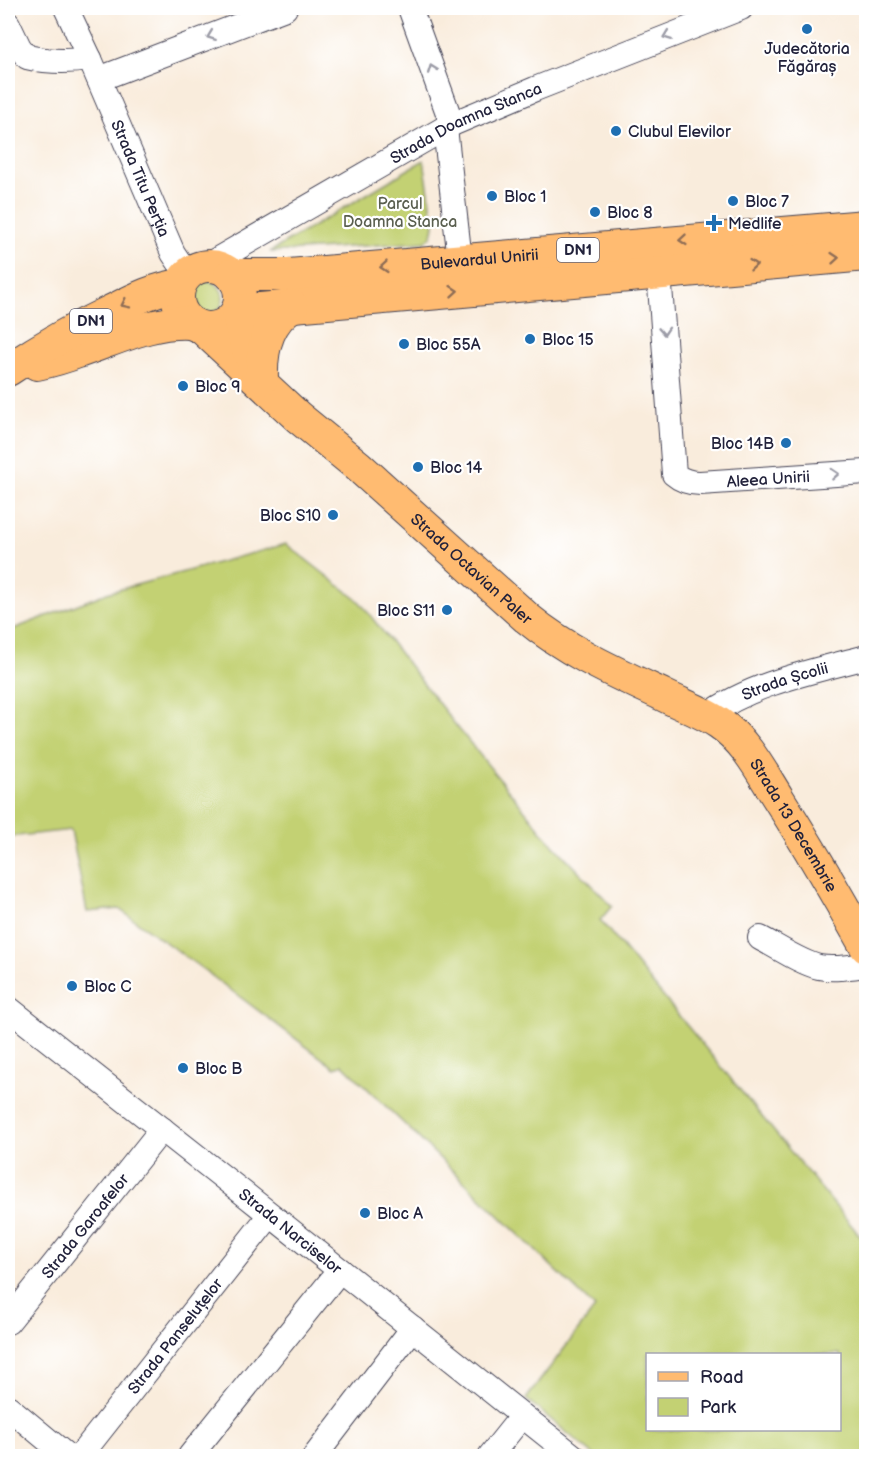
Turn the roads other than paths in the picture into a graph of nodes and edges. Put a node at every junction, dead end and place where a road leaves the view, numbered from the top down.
1 (66, 8) edge
2 (285, 8) edge
3 (410, 8) edge
4 (741, 8) edge
5 (8, 24) edge
6 (17, 61) edge
7 (94, 69) junction
8 (449, 126) junction
9 (867, 226) edge
10 (802, 246) junction
11 (867, 255) edge
12 (460, 260) junction
13 (659, 273) junction
14 (202, 275) junction
15 (292, 306) junction
16 (237, 311) junction
17 (196, 325) junction
18 (8, 371) edge
19 (262, 383) junction
20 (867, 472) edge
21 (867, 657) edge
22 (707, 716) junction
23 (759, 938) dead end
24 (867, 947) edge
25 (867, 965) edge
26 (9, 1013) edge
27 (162, 1129) junction
28 (270, 1215) junction
29 (340, 1270) junction
30 (8, 1322) edge
31 (412, 1328) junction
32 (8, 1407) edge
33 (522, 1416) junction
34 (67, 1456) edge
35 (80, 1456) edge
36 (190, 1456) edge
37 (315, 1456) edge
38 (490, 1456) edge
39 (573, 1456) edge

1 - 7 street, Strada Titu Perția
2 -> 7 street
8 -> 3 street
4 -> 8 street, Strada Doamna Stanca
5 - 6 street
6 - 7 street
7 - 14 street, Strada Titu Perția
8 - 12 street
8 - 14 street, Strada Doamna Stanca
9 - 10 main road, Bulevardul Unirii / DN1
10 -> 11 main road, Bulevardul Unirii / DN1
10 -> 12 main road, Bulevardul Unirii / DN1
13 -> 10 main road, Bulevardul Unirii / DN1
12 -> 14 main road, Bulevardul Unirii / DN1
15 -> 13 main road, Bulevardul Unirii / DN1
13 -> 20 street, Aleea Unirii
14 - 16 main road
14 - 17 main road
14 -> 18 main road, Strada Doamna Stanca / DN1
15 - 16 main road, Bulevardul Unirii / DN1
15 - 19 main road
16 - 17 main road, DN1
16 - 19 main road
17 - 18 main road, Strada Doamna Stanca / DN1
17 - 19 main road, Strada Octavian Paler
19 - 22 main road, Strada Octavian Paler
21 - 22 street, Strada Școlii
22 - 24 main road, Strada 13 Decembrie
23 - 25 street
26 - 27 street, Strada Narciselor
27 - 28 street, Strada Narciselor
27 - 30 street, Strada Garoafelor
28 - 29 street, Strada Narciselor
28 - 35 street, Strada Panseluțelor
29 - 31 street, Strada Narciselor
29 - 36 street
31 - 33 street, Strada Narciselor
31 - 37 street
32 - 34 street
33 - 38 street
33 - 39 street, Strada Narciselor

